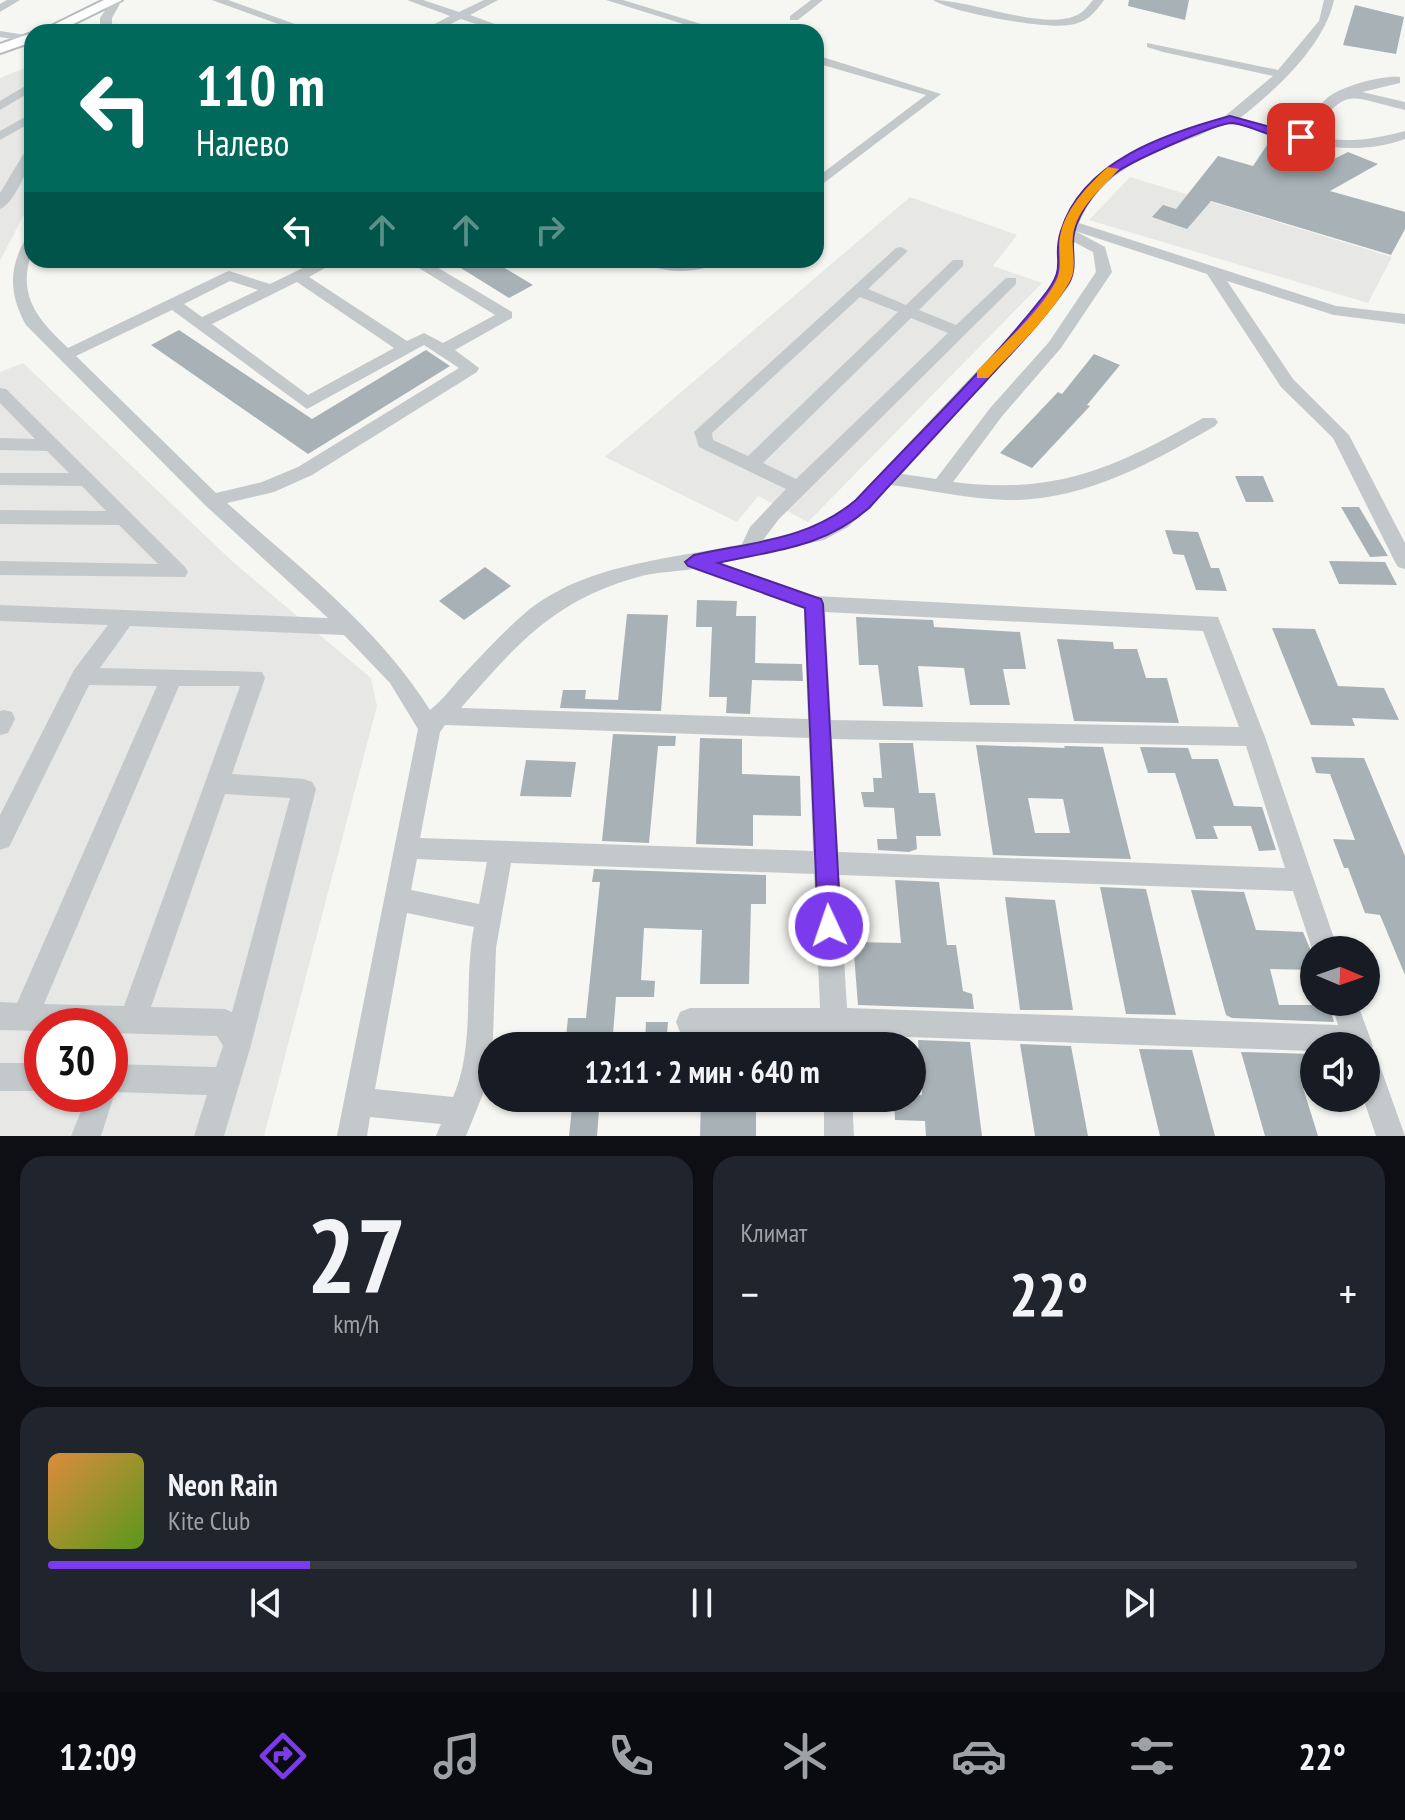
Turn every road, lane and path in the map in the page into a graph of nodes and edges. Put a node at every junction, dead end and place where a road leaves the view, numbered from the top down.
1 (15, 0) edge
2 (116, 0) edge
3 (217, 0) edge
4 (412, 0) edge
5 (493, 0) edge
6 (611, 0) edge
7 (818, 0) edge
8 (938, 0) edge
9 (1099, 0) edge
10 (1329, 0) edge
11 (0, 9) edge
12 (461, 15) junction
13 (794, 18) dead end
14 (64, 24) edge
15 (106, 24) edge
16 (288, 24) edge
17 (442, 24) edge
18 (487, 24) edge
19 (694, 24) edge
20 (0, 34) edge
21 (24, 38) edge
22 (24, 41) edge
23 (1151, 45) dead end
24 (0, 49) edge
25 (824, 61) edge
26 (1282, 75) junction
27 (1396, 80) dead end
28 (24, 91) edge
29 (1349, 93) junction
30 (0, 106) edge
31 (1405, 106) edge
32 (1230, 119) junction
33 (24, 122) edge
34 (1405, 135) edge
35 (0, 136) edge
36 (1301, 137) junction
37 (24, 164) edge
38 (824, 179) edge
39 (0, 205) edge
40 (1068, 229) junction
41 (901, 251) dead end
42 (24, 260) edge
43 (958, 263) dead end
44 (231, 268) edge
45 (314, 268) edge
46 (427, 268) edge
47 (1213, 271) junction
48 (298, 276) junction
49 (1011, 281) dead end
50 (272, 289) junction
51 (857, 290) junction
52 (174, 304) junction
53 (1041, 310) junction
54 (908, 311) junction
55 (1405, 319) edge
56 (1070, 322) junction
57 (200, 324) junction
58 (959, 332) junction
59 (406, 348) junction
60 (443, 350) junction
61 (64, 356) junction
62 (4, 401) edge
63 (1209, 422) dead end
64 (0, 444) edge
65 (52, 445) junction
66 (750, 465) junction
67 (886, 478) junction
68 (0, 479) edge
69 (86, 480) junction
70 (941, 485) junction
71 (799, 488) junction
72 (212, 500) junction
73 (0, 517) edge
74 (124, 518) junction
75 (750, 548) junction
76 (694, 562) junction
77 (1405, 562) edge
78 (0, 568) edge
79 (814, 604) junction
80 (0, 613) edge
81 (125, 618) junction
82 (349, 627) junction
83 (82, 676) junction
84 (172, 677) junction
85 (434, 722) junction
86 (820, 729) junction
87 (1254, 737) junction
88 (217, 783) junction
89 (0, 839) edge
90 (406, 848) junction
91 (501, 851) junction
92 (826, 863) junction
93 (1300, 880) junction
94 (396, 899) junction
95 (490, 918) junction
96 (1320, 936) edge
97 (13, 1016) edge
98 (133, 1020) junction
99 (690, 1022) dead end
100 (811, 1032) edge
101 (835, 1032) edge
102 (926, 1037) edge
103 (237, 1045) junction
104 (1300, 1048) edge
105 (0, 1077) edge
106 (24, 1077) edge
107 (128, 1078) edge
108 (225, 1081) junction
109 (359, 1102) junction
110 (1380, 1104) edge
111 (95, 1112) edge
112 (838, 1112) edge
113 (456, 1124) edge
114 (86, 1136) edge
115 (209, 1136) edge
116 (352, 1136) edge
117 (839, 1136) edge
118 (1391, 1136) edge

1 - 11 street
2 - 14 main road
2 - 15 street
3 - 16 street
4 - 12 street
5 - 12 street
6 - 19 street
7 - 13 street
8 - 9 street
10 - 26 street
12 - 17 street
12 - 18 street
20 - 21 street
22 - 24 main road
23 - 26 street
25 - 38 street
26 - 32 street
27 - 29 street
28 - 30 street
29 - 31 street
29 - 36 street
32 - 36 street
32 - 40 street
33 - 35 street
34 - 36 street
37 - 39 street
40 - 47 street
40 - 53 street
40 - 56 street
41 - 51 street
42 - 61 street
43 - 54 street
44 - 50 street
44 - 52 street
45 - 48 street
46 - 60 street
47 - 55 street
47 - 77 street
48 - 50 street
48 - 59 street
49 - 58 street
50 - 57 street
51 - 54 street
51 - 66 street
52 - 57 street
52 - 61 street
53 - 56 street
53 - 67 street
54 - 58 street
54 - 66 street
56 - 70 street
57 - 59 street
58 - 71 street
59 - 60 street
60 - 72 street
61 - 72 street
62 - 65 street
63 - 70 street
64 - 65 street
65 - 69 street
66 - 71 street
67 - 70 street
67 - 75 street
68 - 69 street
69 - 74 street
71 - 75 street
72 - 82 street
73 - 74 street
74 - 78 street
75 - 76 street
76 - 79 street
76 - 85 street
79 - 86 street
79 - 87 street
80 - 81 street
81 - 82 street
81 - 83 street
82 - 85 street
83 - 84 street
83 - 89 street
84 - 88 street
84 - 97 street
85 - 86 street
85 - 90 street
86 - 87 street
86 - 92 street
87 - 93 street
88 - 98 street
88 - 103 street
90 - 91 street
90 - 94 street
91 - 92 street
91 - 95 street
92 - 93 street
92 - 101 street
93 - 96 street
94 - 95 street
94 - 109 street
95 - 113 street
97 - 98 street
98 - 103 street
99 - 100 street
102 - 104 street
103 - 108 street
105 - 106 street
107 - 108 street
108 - 115 street
109 - 113 street
109 - 116 street
110 - 118 street
111 - 114 street
112 - 117 street

